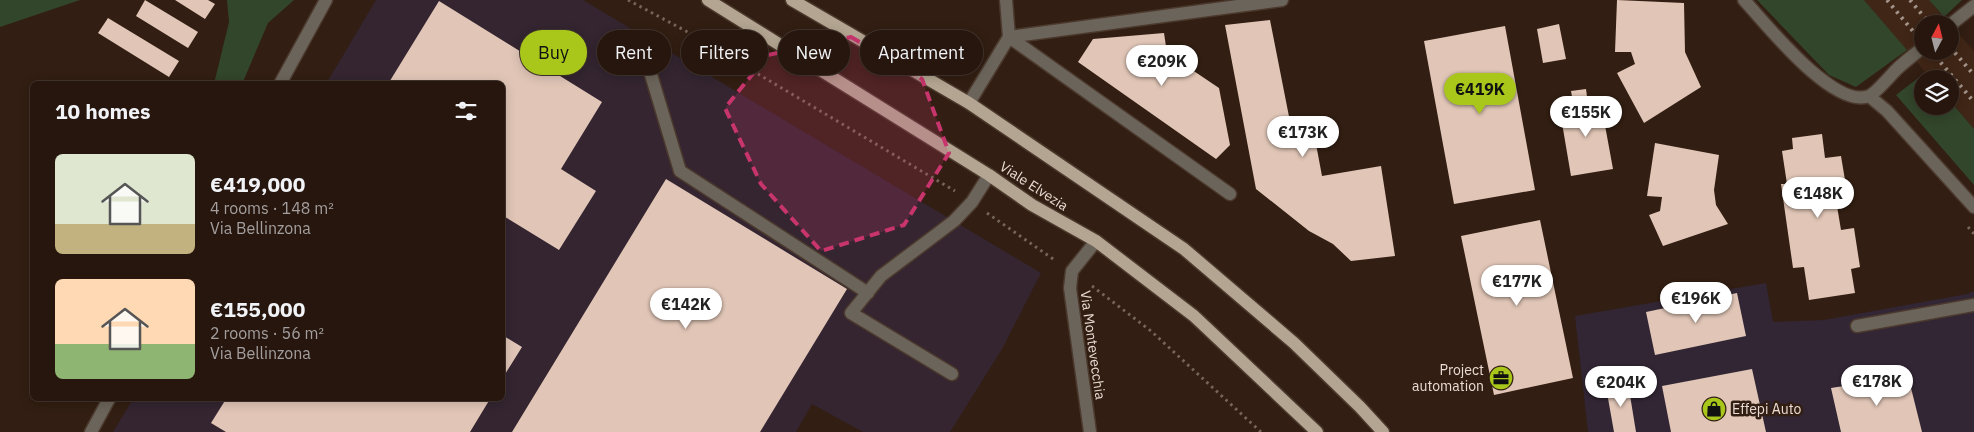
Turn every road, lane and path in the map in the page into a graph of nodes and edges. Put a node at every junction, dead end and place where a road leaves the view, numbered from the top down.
1 (326, 0) edge
2 (708, 0) edge
3 (792, 0) edge
4 (1006, 0) edge
5 (1282, 0) edge
6 (1744, 0) edge
7 (1974, 6) edge
8 (1959, 18) edge
9 (1009, 37) junction
10 (1914, 55) edge
11 (651, 75) edge
12 (282, 81) edge
13 (1869, 96) junction
14 (969, 103) junction
15 (989, 175) junction
16 (1230, 194) dead end
17 (1974, 206) edge
18 (1096, 241) junction
19 (868, 293) junction
20 (1974, 305) edge
21 (1857, 326) dead end
22 (952, 374) dead end
23 (108, 401) edge
24 (91, 432) edge
25 (1090, 432) edge
26 (1317, 432) edge
27 (1383, 432) edge

1 - 12 street
2 - 15 main road, Viale Elvezia
3 - 14 main road
4 - 9 street
5 - 9 street
6 - 13 street
7 - 8 street
9 - 14 street
9 - 16 street
10 - 13 street
11 - 19 street
13 - 17 street
14 - 27 main road
15 - 18 main road, Viale Elvezia
15 - 19 street
18 - 25 street, Via Montevecchia
18 - 26 main road, Viale Elvezia
19 - 22 street
20 - 21 street
23 - 24 street

